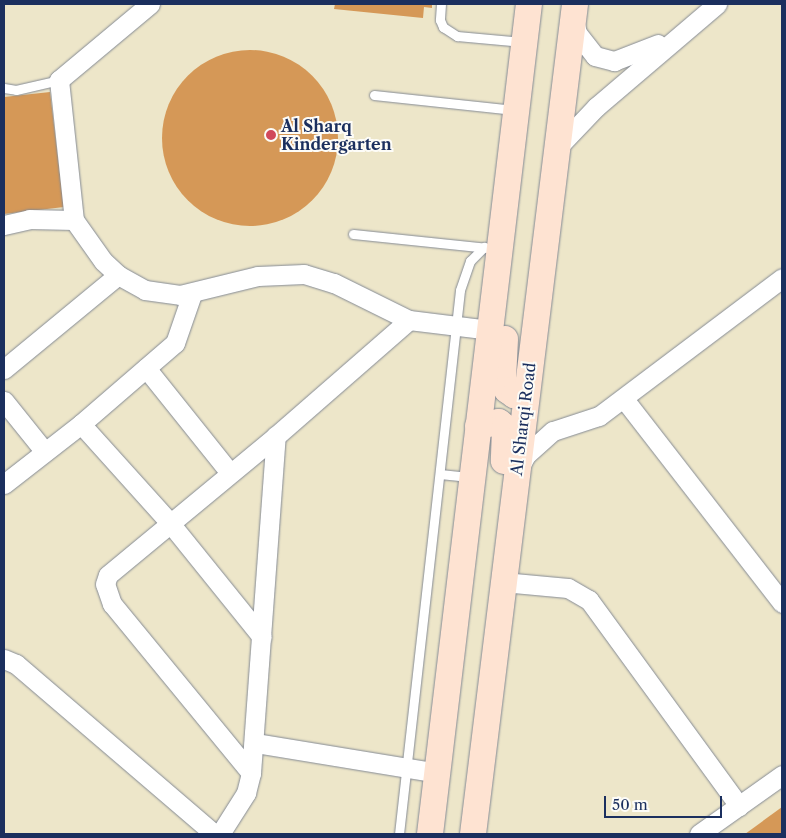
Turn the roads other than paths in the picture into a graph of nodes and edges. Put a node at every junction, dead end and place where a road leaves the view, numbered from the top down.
1 (150, 4) edge
2 (441, 4) edge
3 (529, 4) edge
4 (717, 4) edge
5 (574, 10) edge
6 (676, 36) junction
7 (525, 42) junction
8 (59, 80) junction
9 (4, 88) edge
10 (374, 96) dead end
11 (517, 110) junction
12 (556, 150) junction
13 (74, 220) junction
14 (4, 225) edge
15 (353, 234) dead end
16 (494, 257) junction
17 (118, 275) junction
18 (782, 278) edge
19 (192, 294) junction
20 (409, 320) junction
21 (456, 326) junction
22 (491, 330) junction
23 (146, 368) junction
24 (4, 369) edge
25 (526, 399) junction
26 (624, 399) junction
27 (4, 401) edge
28 (81, 424) junction
29 (478, 426) junction
30 (553, 431) junction
31 (276, 436) junction
32 (45, 452) junction
33 (518, 470) junction
34 (230, 473) junction
35 (440, 474) junction
36 (472, 478) junction
37 (4, 484) edge
38 (170, 523) junction
39 (508, 538) junction
40 (503, 582) junction
41 (782, 603) edge
42 (262, 637) junction
43 (4, 659) edge
44 (255, 743) junction
45 (407, 768) junction
46 (251, 773) junction
47 (438, 773) junction
48 (782, 776) edge
49 (739, 806) junction
50 (214, 834) edge
51 (220, 834) edge
52 (399, 834) edge
53 (430, 834) edge
54 (473, 834) edge
55 (699, 834) edge

1 - 8 street
2 - 7 lane
3 - 7 main road
4 - 6 street
5 - 6 street
5 - 12 main road, Al Sharqi Road
6 - 12 street
7 - 11 main road
8 - 9 lane
8 - 13 street
10 - 11 lane
11 - 16 main road
12 - 25 main road, Al Sharqi Road
13 - 14 street
13 - 17 street
15 - 16 lane
16 - 21 lane
16 - 22 main road
16 - 25 main road
17 - 19 street
17 - 24 street
18 - 26 street
19 - 20 street
19 - 23 street
20 - 21 street
20 - 31 street
21 - 22 street
21 - 35 lane
22 - 29 main road
23 - 28 street
23 - 34 street
25 - 30 street
25 - 33 main road, Al Sharqi Road
26 - 30 street
26 - 41 street
27 - 32 street
28 - 32 street
28 - 38 street
29 - 36 main road
29 - 39 main road
30 - 33 street
31 - 34 street
31 - 42 street
32 - 37 street
33 - 39 main road, Al Sharqi Road
34 - 38 street
35 - 36 lane
35 - 45 lane
36 - 47 main road
38 - 42 street
38 - 46 street
39 - 40 main road, Al Sharqi Road
40 - 49 street
40 - 54 main road, Al Sharqi Road
42 - 44 street
43 - 50 street
44 - 45 street
44 - 46 street
45 - 47 street
45 - 52 lane
46 - 51 street
47 - 53 main road
48 - 49 street
49 - 55 street

